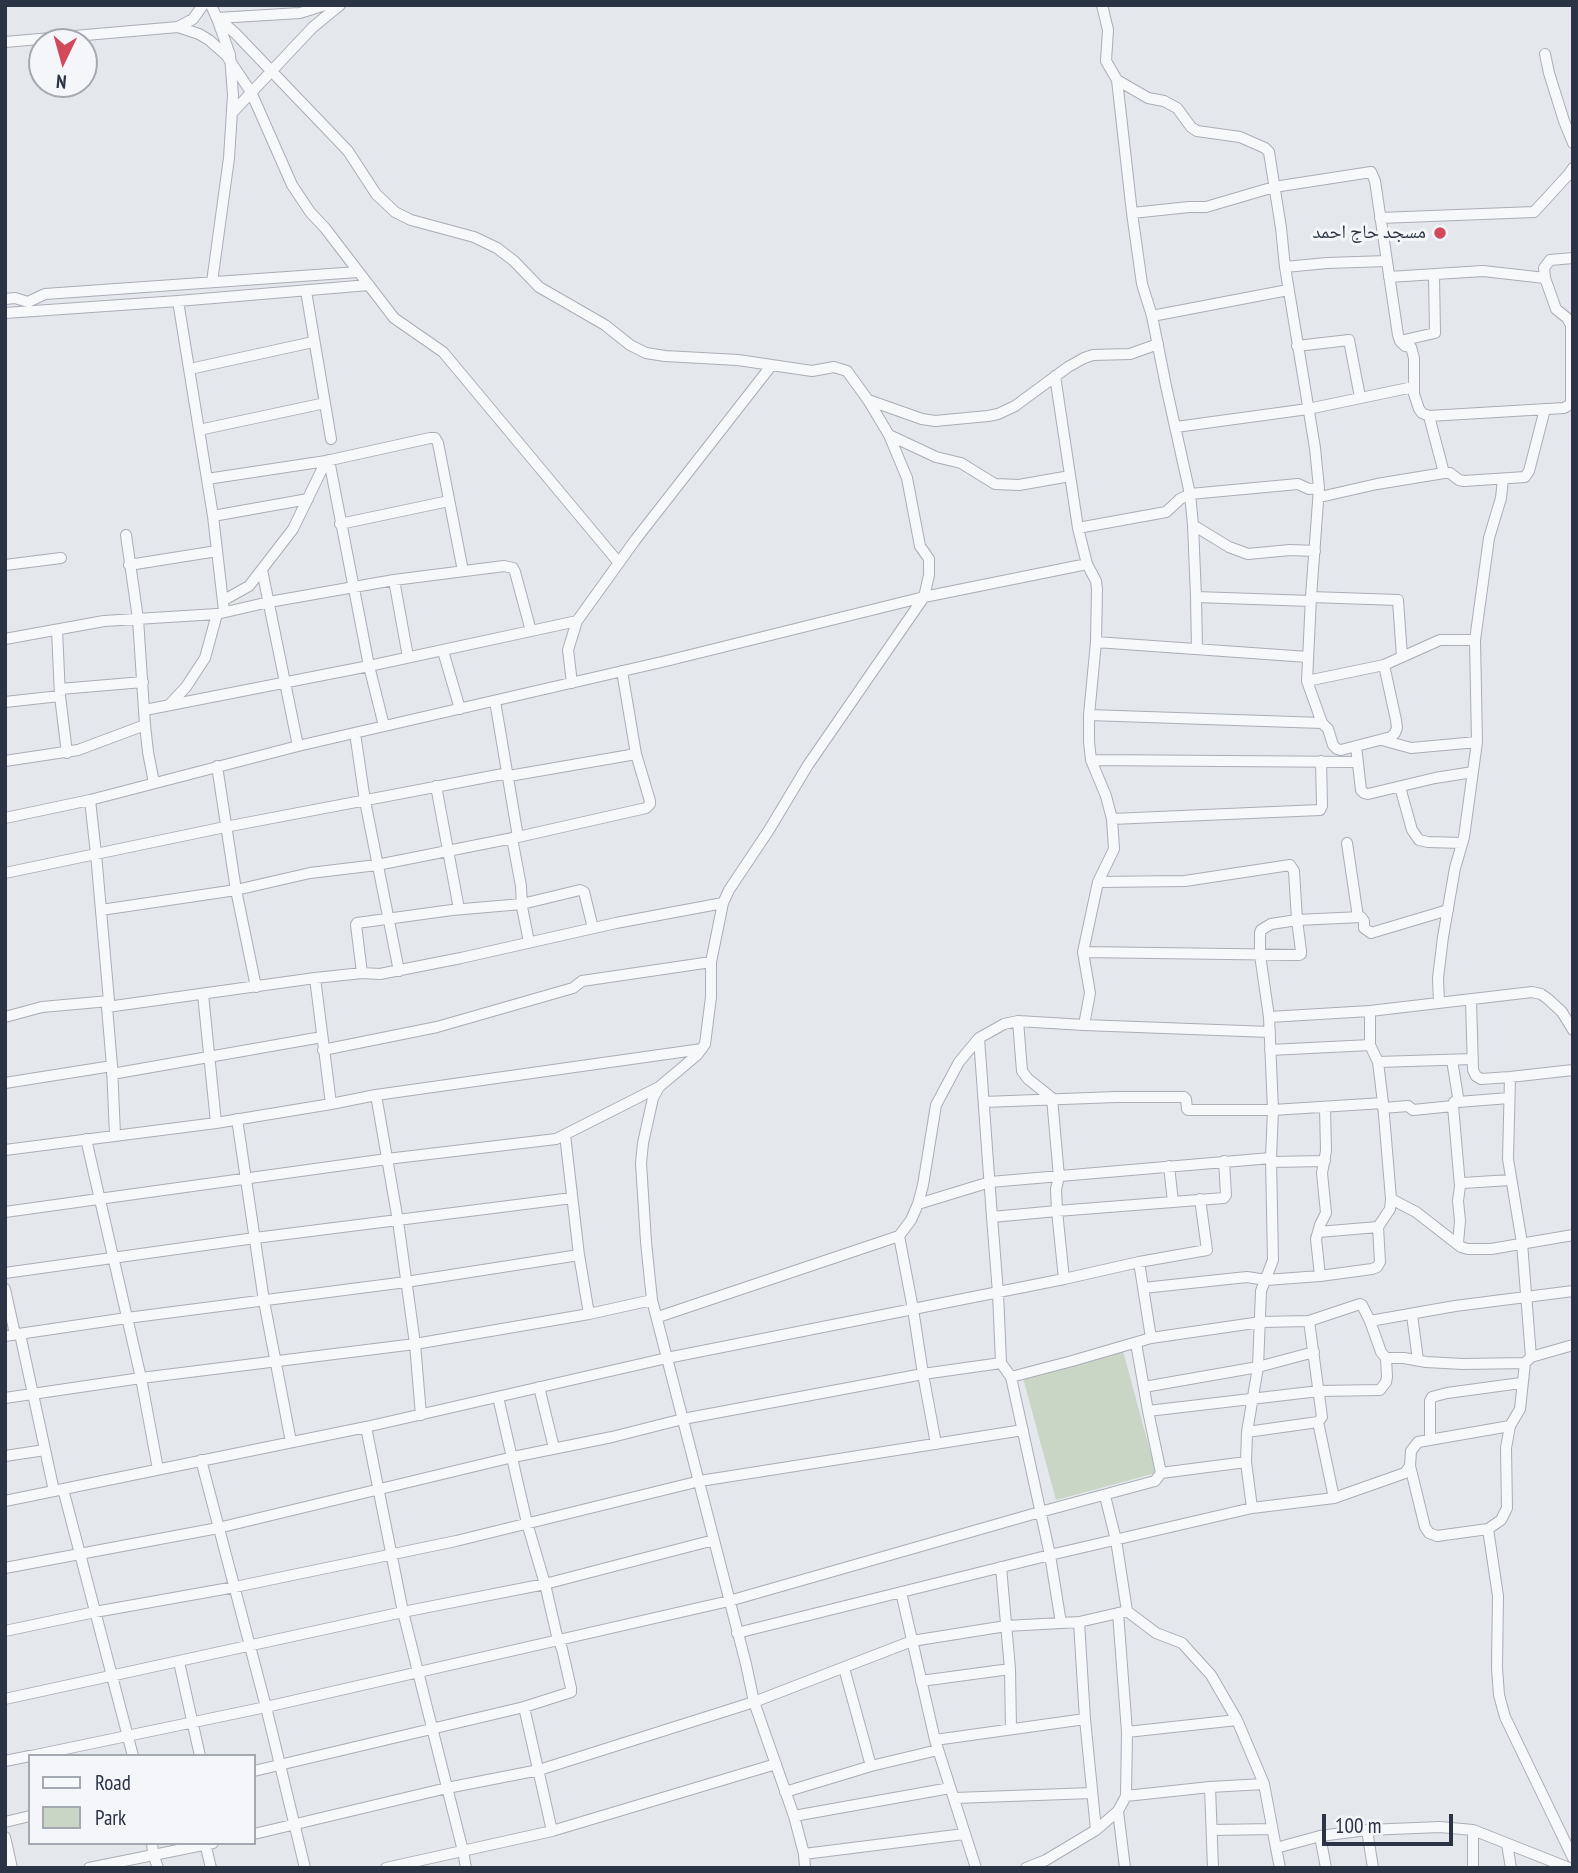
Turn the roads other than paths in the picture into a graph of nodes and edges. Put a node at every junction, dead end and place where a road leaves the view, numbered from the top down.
1 (203, 5) edge
2 (211, 5) edge
3 (325, 5) edge
4 (340, 5) edge
5 (1102, 5) edge
6 (218, 20) junction
7 (178, 27) junction
8 (5, 42) edge
9 (1545, 54) dead end
10 (232, 63) junction
11 (271, 72) junction
12 (1117, 80) junction
13 (251, 92) junction
14 (233, 112) junction
15 (1573, 143) edge
16 (1573, 168) edge
17 (1563, 180) junction
18 (1274, 187) junction
19 (1573, 188) edge
20 (1132, 213) junction
21 (1380, 218) junction
22 (1573, 258) edge
23 (1387, 261) junction
24 (1284, 267) junction
25 (358, 272) junction
26 (1434, 275) junction
27 (1389, 277) junction
28 (1545, 278) junction
29 (212, 282) junction
30 (369, 285) junction
31 (1288, 290) junction
32 (306, 291) junction
33 (5, 299) edge
34 (178, 301) junction
35 (5, 313) edge
36 (1152, 316) junction
37 (1400, 341) junction
38 (313, 342) junction
39 (1158, 345) junction
40 (1297, 346) junction
41 (771, 366) junction
42 (190, 369) junction
43 (1055, 376) junction
44 (1413, 387) junction
45 (1360, 397) junction
46 (868, 400) junction
47 (324, 403) junction
48 (1308, 409) junction
49 (1545, 409) junction
50 (1429, 416) junction
51 (1176, 427) junction
52 (199, 430) junction
53 (889, 435) junction
54 (331, 439) dead end
55 (327, 461) junction
56 (1444, 473) junction
57 (1070, 476) junction
58 (207, 479) junction
59 (1503, 479) junction
60 (1320, 492) junction
61 (1190, 494) junction
62 (308, 499) junction
63 (449, 501) junction
64 (213, 516) junction
65 (340, 524) junction
66 (1193, 525) junction
67 (1078, 528) junction
68 (126, 535) dead end
69 (217, 551) junction
70 (1315, 551) junction
71 (61, 558) dead end
72 (619, 563) junction
73 (1087, 564) junction
74 (5, 565) edge
75 (129, 565) junction
76 (262, 570) junction
77 (463, 571) junction
78 (394, 580) junction
79 (354, 587) junction
80 (924, 597) junction
81 (1196, 597) junction
82 (1311, 599) junction
83 (269, 601) junction
84 (222, 608) junction
85 (138, 619) junction
86 (577, 621) junction
87 (57, 630) junction
88 (531, 631) junction
89 (5, 639) edge
90 (1475, 640) junction
91 (1096, 642) junction
92 (1197, 649) junction
93 (443, 650) junction
94 (408, 657) junction
95 (1308, 657) junction
96 (1402, 657) junction
97 (1384, 664) junction
98 (369, 666) junction
99 (622, 671) junction
100 (1307, 681) junction
101 (143, 682) junction
102 (284, 683) junction
103 (572, 683) junction
104 (60, 692) junction
105 (495, 701) junction
106 (5, 702) edge
107 (169, 704) junction
108 (460, 709) junction
109 (145, 710) junction
110 (1089, 715) junction
111 (1322, 723) junction
112 (145, 725) junction
113 (384, 726) junction
114 (355, 733) junction
115 (1382, 740) junction
116 (1477, 742) junction
117 (298, 746) junction
118 (1356, 746) junction
119 (67, 753) junction
120 (636, 754) junction
121 (1091, 760) junction
122 (5, 761) edge
123 (1321, 761) junction
124 (1358, 762) junction
125 (217, 766) junction
126 (1473, 772) junction
127 (508, 775) junction
128 (154, 783) junction
129 (436, 786) junction
130 (1400, 787) junction
131 (90, 800) junction
132 (365, 801) junction
133 (5, 818) edge
134 (1112, 819) junction
135 (225, 827) junction
136 (515, 837) junction
137 (1347, 842) dead end
138 (1462, 843) junction
139 (448, 851) junction
140 (96, 854) junction
141 (377, 865) junction
142 (5, 873) edge
143 (1098, 882) junction
144 (236, 890) junction
145 (723, 903) junction
146 (522, 904) junction
147 (459, 909) junction
148 (101, 910) junction
149 (1448, 910) junction
150 (1357, 917) junction
151 (389, 918) junction
152 (1297, 920) junction
153 (593, 928) junction
154 (529, 942) junction
155 (1083, 952) junction
156 (1260, 956) junction
157 (711, 962) junction
158 (399, 971) junction
159 (362, 973) junction
160 (315, 978) junction
161 (256, 987) junction
162 (203, 994) junction
163 (1471, 1000) junction
164 (1439, 1003) junction
165 (108, 1004) junction
166 (1370, 1012) junction
167 (5, 1017) edge
168 (1269, 1017) junction
169 (1018, 1021) junction
170 (1084, 1025) junction
171 (1573, 1030) edge
172 (1270, 1032) junction
173 (322, 1037) junction
174 (979, 1038) junction
175 (1370, 1045) junction
176 (702, 1049) junction
177 (323, 1050) junction
178 (1270, 1050) junction
179 (210, 1056) junction
180 (1473, 1059) junction
181 (1451, 1060) junction
182 (1378, 1062) junction
183 (112, 1070) junction
184 (1573, 1070) edge
185 (1510, 1077) junction
186 (5, 1083) edge
187 (660, 1087) junction
188 (376, 1095) junction
189 (1052, 1098) junction
190 (1509, 1098) junction
191 (984, 1102) junction
192 (331, 1104) junction
193 (1456, 1104) junction
194 (1383, 1105) junction
195 (1325, 1108) junction
196 (1273, 1110) junction
197 (237, 1119) junction
198 (216, 1123) junction
199 (115, 1135) junction
200 (565, 1136) junction
201 (86, 1139) junction
202 (5, 1150) edge
203 (387, 1159) junction
204 (1271, 1160) junction
205 (1224, 1161) junction
206 (1325, 1161) junction
207 (1169, 1166) junction
208 (1059, 1177) junction
209 (246, 1178) junction
210 (1510, 1180) junction
211 (990, 1182) junction
212 (1460, 1186) junction
213 (572, 1198) junction
214 (1200, 1199) junction
215 (1391, 1199) junction
216 (100, 1200) junction
217 (1173, 1202) junction
218 (918, 1204) junction
219 (1057, 1211) junction
220 (5, 1212) edge
221 (992, 1217) junction
222 (398, 1221) junction
223 (1378, 1227) junction
224 (1318, 1232) junction
225 (1573, 1235) edge
226 (899, 1236) junction
227 (255, 1238) junction
228 (1522, 1243) junction
229 (1458, 1244) junction
230 (579, 1255) junction
231 (114, 1258) junction
232 (1139, 1262) junction
233 (5, 1273) edge
234 (1320, 1276) junction
235 (1064, 1279) junction
236 (1266, 1280) junction
237 (406, 1282) junction
238 (1143, 1288) junction
239 (5, 1289) edge
240 (1573, 1292) edge
241 (998, 1293) junction
242 (1527, 1298) junction
243 (652, 1300) junction
244 (264, 1301) junction
245 (913, 1309) junction
246 (589, 1314) junction
247 (1412, 1315) junction
248 (658, 1317) junction
249 (127, 1318) junction
250 (1309, 1321) junction
251 (1370, 1321) junction
252 (1261, 1322) junction
253 (13, 1335) edge
254 (1151, 1338) junction
255 (1136, 1343) junction
256 (415, 1344) junction
257 (1573, 1345) edge
258 (1314, 1353) junction
259 (667, 1358) junction
260 (1386, 1359) junction
261 (1418, 1360) junction
262 (1528, 1360) junction
263 (276, 1362) junction
264 (1001, 1363) junction
265 (1258, 1367) junction
266 (923, 1374) junction
267 (1011, 1377) junction
268 (141, 1378) junction
269 (1521, 1383) junction
270 (539, 1387) junction
271 (1144, 1387) junction
272 (1319, 1391) junction
273 (33, 1394) junction
274 (498, 1397) junction
275 (5, 1398) edge
276 (1253, 1398) junction
277 (1148, 1411) junction
278 (421, 1415) junction
279 (683, 1419) junction
280 (1318, 1422) junction
281 (1510, 1426) junction
282 (366, 1427) junction
283 (1023, 1430) junction
284 (1247, 1432) junction
285 (1430, 1440) junction
286 (291, 1442) junction
287 (936, 1444) junction
288 (554, 1448) junction
289 (45, 1450) junction
290 (5, 1456) edge
291 (513, 1457) junction
292 (201, 1460) junction
293 (1246, 1462) junction
294 (1410, 1466) junction
295 (158, 1469) junction
296 (1161, 1473) junction
297 (700, 1481) junction
298 (377, 1489) junction
299 (58, 1490) junction
300 (1105, 1496) junction
301 (1334, 1498) junction
302 (5, 1502) edge
303 (1252, 1508) junction
304 (1040, 1512) junction
305 (527, 1523) junction
306 (218, 1528) junction
307 (1488, 1529) junction
308 (714, 1540) junction
309 (1116, 1540) junction
310 (80, 1554) junction
311 (392, 1554) junction
312 (1049, 1555) junction
313 (1001, 1567) junction
314 (5, 1568) edge
315 (545, 1584) junction
316 (235, 1587) junction
317 (901, 1592) junction
318 (729, 1601) junction
319 (95, 1612) junction
320 (403, 1612) junction
321 (1122, 1612) junction
322 (1079, 1622) junction
323 (1061, 1623) junction
324 (1006, 1626) junction
325 (5, 1631) edge
326 (737, 1633) junction
327 (558, 1641) junction
328 (912, 1641) junction
329 (250, 1646) junction
330 (179, 1662) junction
331 (844, 1668) junction
332 (1010, 1668) junction
333 (417, 1673) junction
334 (112, 1675) junction
335 (921, 1681) junction
336 (5, 1699) edge
337 (754, 1702) junction
338 (266, 1707) junction
339 (524, 1707) junction
340 (1085, 1719) junction
341 (1237, 1720) junction
342 (193, 1723) junction
343 (431, 1728) junction
344 (1011, 1729) junction
345 (1127, 1732) junction
346 (127, 1736) junction
347 (937, 1745) junction
348 (40, 1754) edge
349 (132, 1754) edge
350 (201, 1754) edge
351 (28, 1756) edge
352 (5, 1761) edge
353 (776, 1764) junction
354 (280, 1765) junction
355 (871, 1766) junction
356 (539, 1770) junction
357 (256, 1771) edge
358 (1265, 1784) junction
359 (1210, 1787) junction
360 (447, 1788) junction
361 (785, 1792) junction
362 (953, 1793) junction
363 (1092, 1793) junction
364 (1126, 1796) junction
365 (1118, 1811) junction
366 (28, 1816) edge
367 (794, 1816) junction
368 (5, 1822) edge
369 (295, 1825) junction
370 (1272, 1829) junction
371 (1096, 1830) junction
372 (1212, 1830) junction
373 (1367, 1830) junction
374 (1474, 1830) junction
375 (552, 1831) junction
376 (256, 1834) edge
377 (964, 1834) junction
378 (1320, 1836) junction
379 (5, 1837) edge
380 (1507, 1844) junction
381 (197, 1845) edge
382 (208, 1845) edge
383 (1276, 1848) junction
384 (153, 1849) edge
385 (463, 1851) junction
386 (804, 1854) junction
387 (1573, 1858) edge
388 (12, 1868) edge
389 (89, 1868) edge
390 (158, 1868) edge
391 (211, 1868) edge
392 (305, 1868) edge
393 (386, 1868) edge
394 (466, 1868) edge
395 (805, 1868) edge
396 (976, 1868) edge
397 (1026, 1868) edge
398 (1125, 1868) edge
399 (1213, 1868) edge
400 (1280, 1868) edge
401 (1325, 1868) edge
402 (1373, 1868) edge
403 (1473, 1868) edge
404 (1511, 1868) edge
405 (1569, 1868) edge

1 - 7 street
2 - 6 street
3 - 6 street
4 - 11 street
5 - 12 street
6 - 10 street
6 - 11 street
7 - 8 street
7 - 10 street
9 - 15 street
10 - 13 street
10 - 14 street
11 - 13 street
11 - 41 street
12 - 18 street
12 - 20 street
13 - 14 street
13 - 25 street
14 - 29 street
16 - 17 street
17 - 19 street
17 - 21 street
18 - 20 street
18 - 21 street
18 - 24 street
20 - 36 street
21 - 23 street
22 - 28 street
23 - 24 street
23 - 27 street
24 - 31 street
25 - 29 street
25 - 30 street
26 - 27 street
26 - 28 street
26 - 37 street
27 - 37 street
28 - 49 street
29 - 33 street
30 - 32 street
30 - 72 street
31 - 36 street
31 - 40 street
32 - 34 street
32 - 38 street
34 - 35 street
34 - 42 street
36 - 39 street
37 - 44 street
38 - 42 street
38 - 47 street
39 - 43 street
39 - 51 street
40 - 45 street
40 - 48 street
41 - 46 street
41 - 72 street
42 - 52 street
43 - 46 street
43 - 57 street
44 - 45 street
44 - 50 street
45 - 48 street
46 - 53 street
47 - 52 street
47 - 54 street
48 - 51 street
48 - 60 street
49 - 50 street
49 - 59 street
50 - 56 street
51 - 61 street
52 - 58 street
53 - 57 street
53 - 80 street
55 - 58 street
55 - 62 street
55 - 63 street
55 - 65 street
56 - 59 street
56 - 60 street
57 - 67 street
58 - 64 street
59 - 90 street
60 - 61 street
60 - 70 street
61 - 66 street
61 - 67 street
62 - 64 street
62 - 76 street
63 - 65 street
63 - 77 street
64 - 69 street
65 - 79 street
66 - 70 street
66 - 81 street
67 - 73 street
68 - 75 street
69 - 75 street
69 - 84 street
70 - 82 street
71 - 74 street
72 - 86 street
73 - 80 street
73 - 91 street
75 - 85 street
76 - 83 street
76 - 84 street
77 - 78 street
77 - 88 street
78 - 79 street
78 - 94 street
79 - 83 street
79 - 98 street
80 - 99 street
80 - 145 street
81 - 82 street
81 - 92 street
82 - 95 street
82 - 96 street
83 - 84 street
83 - 102 street
84 - 85 street
84 - 107 street
85 - 87 street
85 - 101 street
86 - 88 street
86 - 103 street
87 - 89 street
87 - 104 street
88 - 93 street
90 - 96 street
90 - 116 street
91 - 92 street
91 - 110 street
92 - 95 street
93 - 94 street
93 - 108 street
94 - 98 street
95 - 100 street
96 - 97 street
97 - 100 street
97 - 115 street
98 - 102 street
98 - 113 street
99 - 103 street
99 - 120 street
100 - 111 street
101 - 104 street
101 - 109 street
102 - 107 street
102 - 117 street
103 - 105 street
104 - 106 street
104 - 119 street
105 - 108 street
105 - 127 street
107 - 109 street
108 - 113 street
109 - 112 street
110 - 111 street
110 - 121 street
111 - 118 street
112 - 119 street
112 - 128 street
113 - 114 street
114 - 117 street
114 - 132 street
115 - 116 street
115 - 118 street
116 - 126 street
117 - 125 street
118 - 124 street
119 - 122 street
120 - 127 street
120 - 136 street
121 - 123 street
121 - 134 street
123 - 124 street
123 - 134 street
124 - 130 street
125 - 128 street
125 - 135 street
126 - 130 street
126 - 138 street
127 - 129 street
127 - 136 street
128 - 131 street
129 - 132 street
129 - 139 street
130 - 138 street
131 - 133 street
131 - 140 street
132 - 135 street
132 - 141 street
134 - 143 street
135 - 140 street
135 - 144 street
136 - 139 street
136 - 146 street
137 - 150 street
138 - 149 street
139 - 141 street
139 - 147 street
140 - 142 street
140 - 148 street
141 - 144 street
141 - 151 street
143 - 152 street
143 - 155 street
144 - 148 street
144 - 161 street
145 - 153 street
145 - 157 street
146 - 147 street
146 - 153 street
146 - 154 street
147 - 151 street
148 - 165 street
149 - 150 street
149 - 164 street
150 - 152 street
151 - 158 street
151 - 159 street
152 - 156 street
152 - 156 street
153 - 154 street
154 - 158 street
155 - 156 street
155 - 170 street
156 - 168 street
157 - 176 street
157 - 177 street
158 - 159 street
159 - 160 street
160 - 161 street
160 - 173 street
161 - 162 street
162 - 165 street
162 - 179 street
163 - 164 street
163 - 171 street
163 - 180 street
164 - 166 street
165 - 167 street
165 - 183 street
166 - 168 street
166 - 175 street
168 - 172 street
169 - 170 street
169 - 174 street
169 - 189 street
170 - 172 street
172 - 178 street
173 - 177 street
173 - 179 street
174 - 191 street
174 - 218 street
175 - 178 street
175 - 182 street
176 - 187 street
176 - 188 street
177 - 192 street
178 - 196 street
179 - 183 street
179 - 198 street
180 - 181 street
180 - 185 street
181 - 182 street
181 - 193 street
182 - 194 street
183 - 186 street
183 - 199 street
184 - 185 street
185 - 190 street
187 - 200 street
187 - 243 street
188 - 192 street
188 - 203 street
189 - 191 street
189 - 196 street
189 - 208 street
190 - 193 street
190 - 210 street
191 - 211 street
192 - 197 street
193 - 194 street
193 - 212 street
194 - 195 street
194 - 215 street
195 - 196 street
195 - 206 street
196 - 204 street
197 - 198 street
197 - 209 street
198 - 199 street
199 - 201 street
200 - 203 street
200 - 213 street
201 - 202 street
201 - 216 street
203 - 209 street
203 - 222 street
204 - 205 street
204 - 206 street
204 - 236 street
205 - 207 street
205 - 214 street
206 - 224 street
207 - 208 street
207 - 217 street
208 - 211 street
208 - 219 street
209 - 216 street
209 - 227 street
210 - 212 street
210 - 228 street
211 - 218 street
211 - 221 street
212 - 229 street
213 - 222 street
213 - 230 street
214 - 217 street
214 - 232 street
215 - 223 street
215 - 229 street
216 - 220 street
216 - 231 street
217 - 219 street
218 - 226 street
219 - 221 street
219 - 235 street
221 - 241 street
222 - 227 street
222 - 237 street
223 - 224 street
223 - 234 street
224 - 234 street
225 - 228 street
226 - 245 street
226 - 248 street
227 - 231 street
227 - 244 street
228 - 229 street
228 - 242 street
230 - 237 street
230 - 246 street
231 - 233 street
231 - 249 street
232 - 235 street
232 - 238 street
234 - 236 street
235 - 241 street
236 - 238 street
236 - 252 street
237 - 244 street
237 - 256 street
238 - 254 street
239 - 253 street
240 - 242 street
241 - 245 street
241 - 264 street
242 - 247 street
242 - 262 street
243 - 246 street
243 - 248 street
244 - 249 street
244 - 263 street
245 - 259 street
245 - 266 street
246 - 256 street
247 - 251 street
247 - 261 street
248 - 259 street
249 - 253 street
249 - 268 street
250 - 251 street
250 - 252 street
250 - 258 street
251 - 260 street
252 - 254 street
252 - 265 street
253 - 273 street
254 - 255 street
255 - 267 street
255 - 271 street
256 - 263 street
256 - 278 street
257 - 262 street
258 - 265 street
258 - 272 street
259 - 270 street
259 - 279 street
260 - 261 street
260 - 272 street
261 - 262 street
262 - 269 street
263 - 268 street
263 - 286 street
264 - 266 street
264 - 267 street
265 - 271 street
265 - 276 street
266 - 279 street
266 - 287 street
267 - 283 street
268 - 273 street
268 - 295 street
269 - 281 street
269 - 285 street
270 - 274 street
270 - 288 street
271 - 277 street
272 - 276 street
272 - 280 street
273 - 275 street
273 - 289 street
274 - 278 street
274 - 291 street
276 - 277 street
276 - 284 street
277 - 296 street
278 - 282 street
279 - 288 street
279 - 297 street
280 - 284 street
280 - 301 street
281 - 285 street
281 - 307 street
282 - 286 street
282 - 298 street
283 - 287 street
283 - 304 street
284 - 293 street
285 - 294 street
286 - 292 street
287 - 297 street
288 - 291 street
289 - 290 street
289 - 299 street
291 - 298 street
291 - 305 street
292 - 295 street
292 - 306 street
293 - 296 street
293 - 303 street
294 - 301 street
294 - 307 street
295 - 299 street
296 - 300 street
297 - 305 street
297 - 308 street
298 - 306 street
298 - 311 street
299 - 302 street
299 - 310 street
300 - 304 street
300 - 309 street
301 - 303 street
303 - 309 street
304 - 312 street
304 - 318 street
305 - 311 street
305 - 315 street
306 - 310 street
306 - 316 street
307 - 387 street
308 - 315 street
308 - 318 street
309 - 312 street
309 - 321 street
310 - 314 street
310 - 319 street
311 - 316 street
311 - 320 street
312 - 313 street
312 - 323 street
313 - 317 street
313 - 324 street
315 - 320 street
315 - 327 street
316 - 319 street
316 - 329 street
317 - 326 street
317 - 328 street
318 - 326 street
318 - 327 street
319 - 325 street
319 - 334 street
320 - 329 street
320 - 333 street
321 - 322 street
321 - 341 street
321 - 345 street
322 - 323 street
322 - 340 street
323 - 324 street
324 - 328 street
324 - 332 street
326 - 337 street
327 - 333 street
327 - 339 street
328 - 331 street
328 - 335 street
329 - 330 street
329 - 338 street
330 - 334 street
330 - 342 street
331 - 337 street
331 - 355 street
332 - 335 street
332 - 344 street
333 - 338 street
333 - 343 street
334 - 336 street
334 - 346 street
335 - 347 street
337 - 353 street
337 - 356 street
338 - 342 street
338 - 354 street
339 - 343 street
339 - 356 street
340 - 344 street
340 - 363 street
341 - 345 street
341 - 358 street
342 - 346 street
342 - 350 street
343 - 354 street
343 - 360 street
344 - 347 street
345 - 364 street
346 - 348 street
346 - 349 street
347 - 355 street
347 - 362 street
351 - 352 street
353 - 361 street
353 - 375 street
354 - 357 street
354 - 369 street
355 - 361 street
356 - 360 street
356 - 375 street
358 - 359 street
358 - 370 street
359 - 364 street
359 - 372 street
360 - 369 street
360 - 385 street
361 - 367 street
362 - 363 street
362 - 367 street
362 - 377 street
363 - 371 street
364 - 365 street
365 - 371 street
365 - 398 street
366 - 368 street
367 - 386 street
369 - 376 street
369 - 392 street
370 - 372 street
370 - 383 street
371 - 397 street
372 - 399 street
373 - 374 street
373 - 378 street
373 - 402 street
374 - 380 street
374 - 403 street
375 - 385 street
377 - 386 street
377 - 396 street
378 - 383 street
378 - 401 street
379 - 388 street
380 - 404 street
380 - 405 street
381 - 384 street
382 - 391 street
383 - 400 street
384 - 389 street
384 - 390 street
385 - 393 street
385 - 394 street
386 - 395 street

